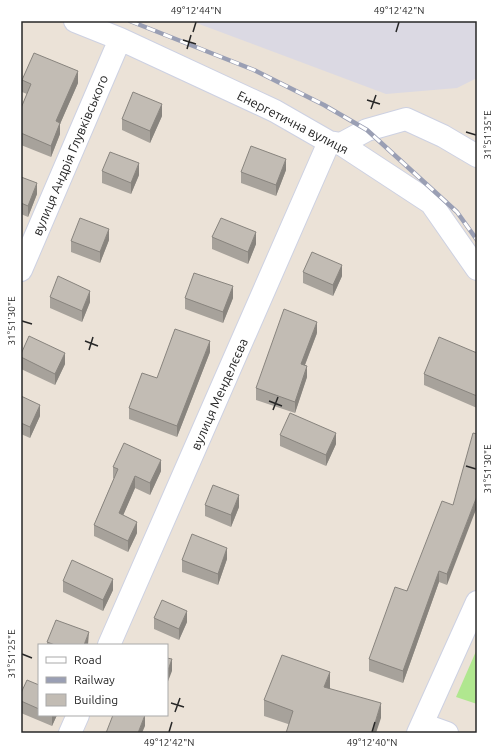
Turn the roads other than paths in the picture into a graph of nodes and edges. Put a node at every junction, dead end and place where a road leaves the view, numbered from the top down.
1 (75, 21) edge
2 (120, 39) junction
3 (335, 143) junction
4 (477, 156) edge
5 (477, 269) edge
6 (21, 270) edge
7 (477, 602) edge
8 (109, 644) edge
9 (78, 716) edge
10 (420, 729) edge
11 (70, 733) edge
12 (447, 733) edge

1 - 2 street, Енергетична вулиця
2 - 3 street, Енергетична вулиця
2 - 6 street, вулиця Андрія Глувківського
3 - 4 street
3 - 5 street, Енергетична вулиця
3 - 8 street, вулиця Менделєєва
7 - 10 street
9 - 11 street
10 - 12 street

